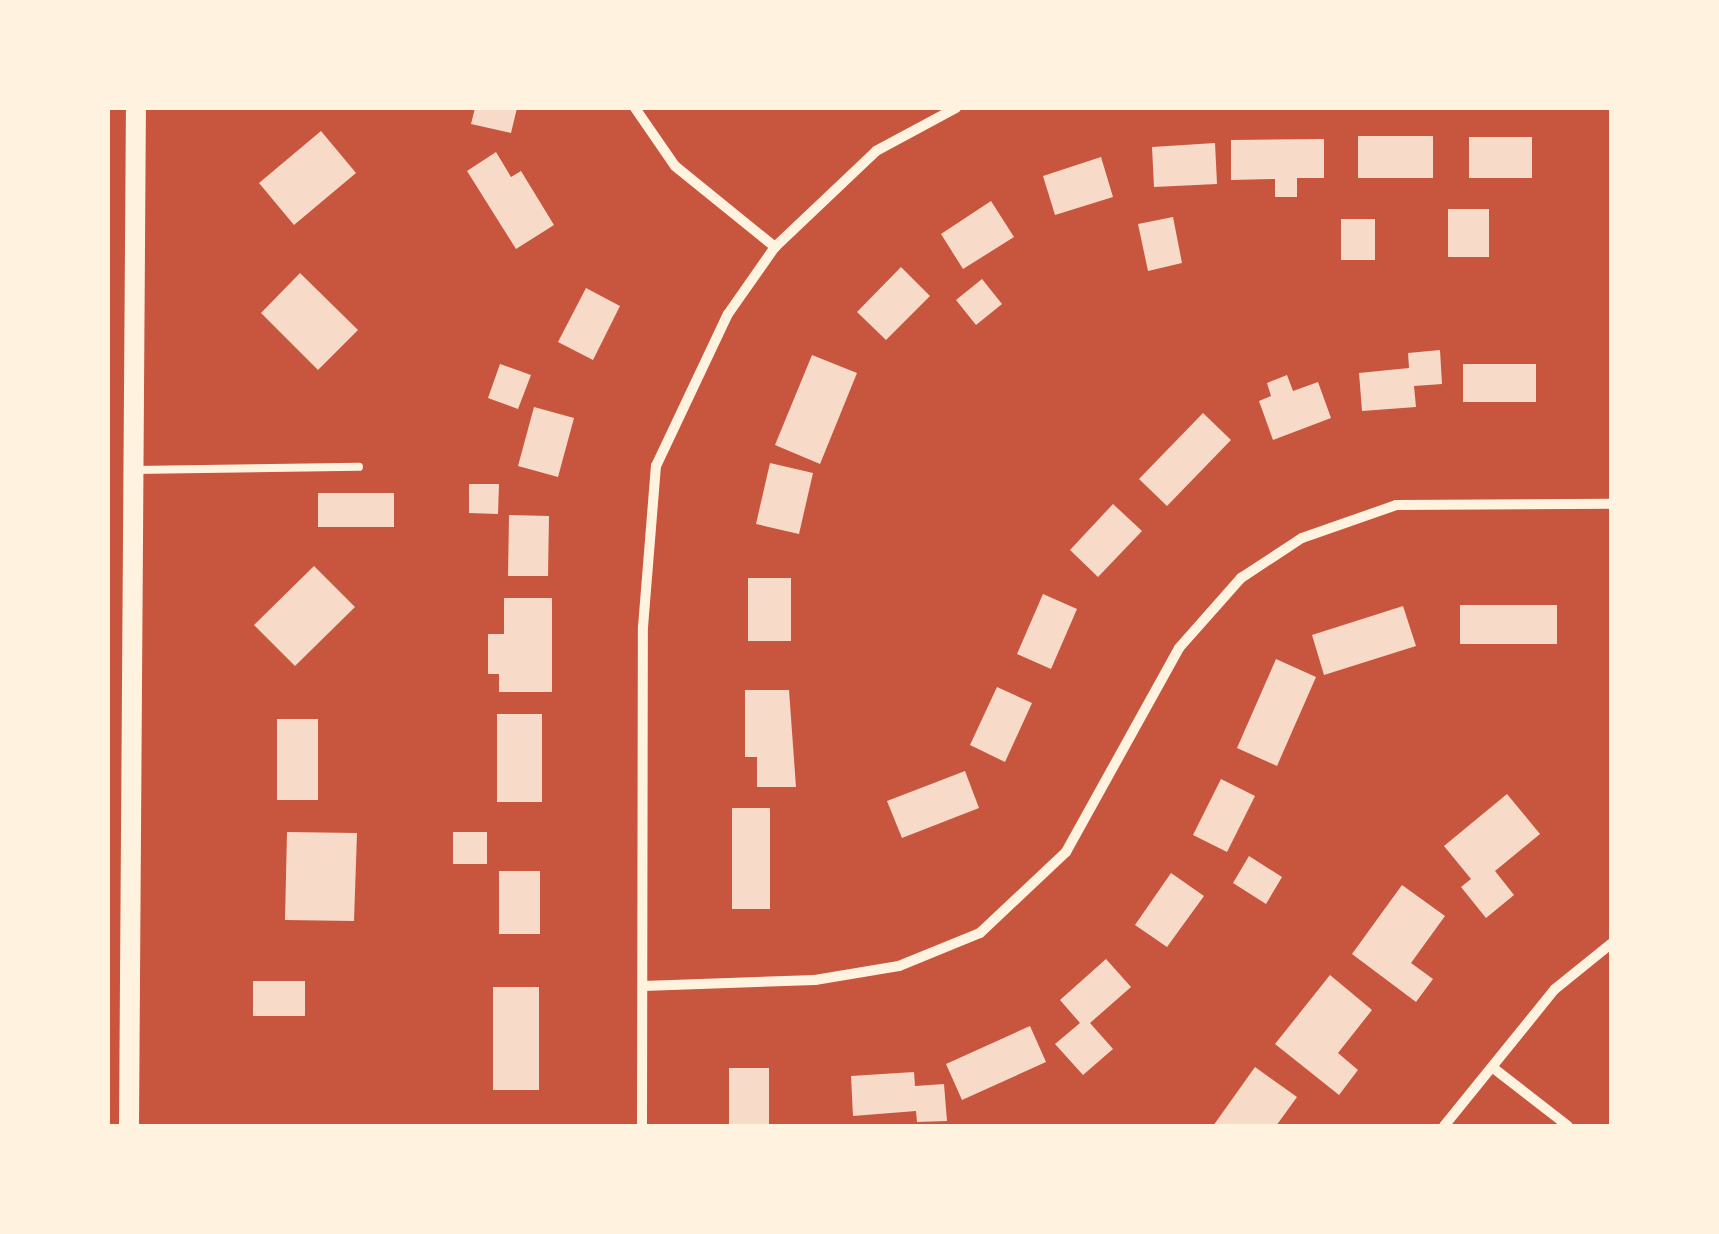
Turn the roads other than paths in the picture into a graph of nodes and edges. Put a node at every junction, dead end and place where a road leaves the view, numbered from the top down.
1 (136, 108) edge
2 (636, 108) edge
3 (956, 108) edge
4 (775, 247) junction
5 (358, 466) dead end
6 (134, 470) junction
7 (1612, 504) edge
8 (1612, 943) edge
9 (643, 986) junction
10 (1492, 1066) junction
11 (129, 1126) edge
12 (642, 1126) edge
13 (1444, 1126) edge
14 (1568, 1126) edge

1 - 6 main road
2 - 4 street
3 - 4 street
4 - 9 street
5 - 6 lane
6 - 11 main road
7 - 9 street
8 - 10 street
9 - 12 street
10 - 13 street
10 - 14 street

